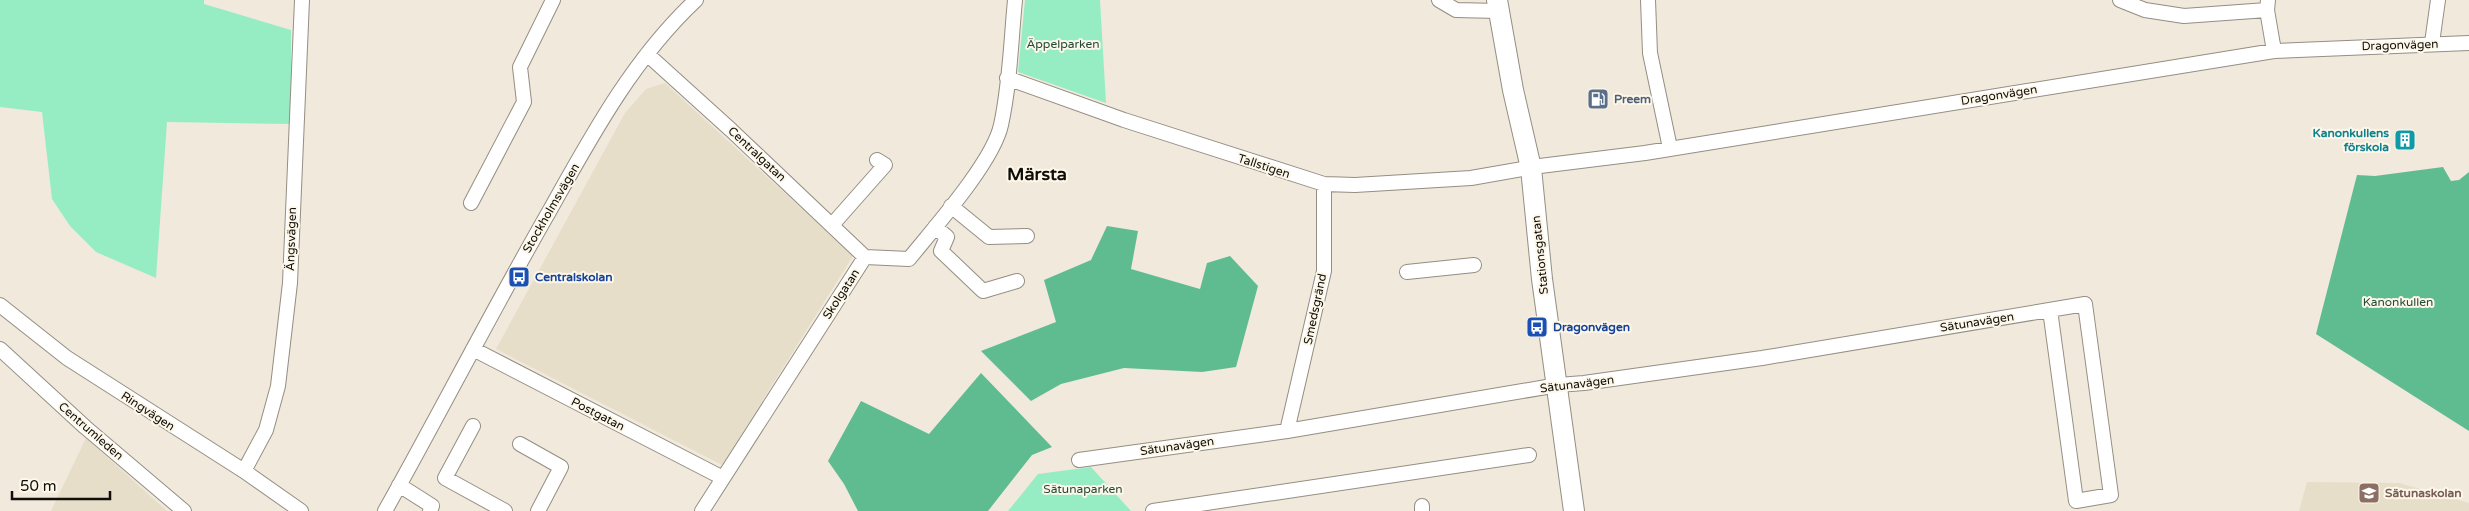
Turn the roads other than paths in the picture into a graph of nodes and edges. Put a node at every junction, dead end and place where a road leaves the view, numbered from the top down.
1 (302, 0) edge
2 (553, 0) edge
3 (696, 0) edge
4 (1015, 0) edge
5 (1439, 0) edge
6 (2120, 0) edge
7 (2438, 0) edge
8 (1651, 1) edge
9 (2268, 5) edge
10 (1498, 6) edge
11 (2469, 43) edge
12 (2432, 44) junction
13 (2274, 51) junction
14 (647, 54) junction
15 (1007, 78) junction
16 (1670, 148) junction
17 (877, 160) dead end
18 (1531, 168) junction
19 (1324, 184) junction
20 (471, 203) dead end
21 (951, 206) junction
22 (832, 225) junction
23 (935, 227) junction
24 (1027, 236) dead end
25 (865, 257) junction
26 (1474, 265) dead end
27 (1406, 272) dead end
28 (1017, 281) dead end
29 (0, 305) edge
30 (2050, 310) junction
31 (0, 349) edge
32 (473, 349) junction
33 (1558, 385) junction
34 (473, 426) dead end
35 (1288, 431) junction
36 (520, 444) dead end
37 (1529, 455) dead end
38 (1079, 460) dead end
39 (244, 471) junction
40 (723, 478) junction
41 (399, 485) junction
42 (184, 511) edge
43 (301, 511) edge
44 (385, 511) edge
45 (430, 511) edge
46 (505, 511) edge
47 (538, 511) edge
48 (702, 511) edge
49 (1153, 511) edge
50 (1574, 511) edge

1 - 39 street, Ängsvägen
2 - 20 street
3 - 14 street, Stockholmsvägen
4 - 15 street, Skolgatan
5 - 10 street
6 - 9 street
7 - 12 street
8 - 16 street
9 - 13 street
10 - 18 street, Stationsgatan
11 - 12 street, Dragonvägen
12 - 13 street, Dragonvägen
13 - 16 street, Dragonvägen
14 - 22 street, Centralgatan
14 - 32 street, Stockholmsvägen
15 - 19 street, Tallstigen
15 - 21 street, Skolgatan
16 - 18 street, Dragonvägen
17 - 22 street
18 - 19 street, Tallstigen
18 - 33 street, Stationsgatan
19 - 35 street, Smedsgränd
21 - 23 street, Skolgatan
21 - 24 street
22 - 25 street, Centralgatan
23 - 25 street, Skolgatan
23 - 28 street
25 - 40 street, Skolgatan
26 - 27 street
29 - 39 street, Ringvägen
30 - 30 street, Sätunavägen
30 - 33 street, Sätunavägen
31 - 42 street, Centrumleden
32 - 40 street, Postgatan
32 - 41 street, Stockholmsvägen
33 - 35 street, Sätunavägen
33 - 50 street, Stationsgatan
34 - 46 street
35 - 38 street, Sätunavägen
36 - 47 street
37 - 49 street
39 - 43 street, Ringvägen
40 - 48 street, Skolgatan
41 - 44 street, Stockholmsvägen
41 - 45 street

